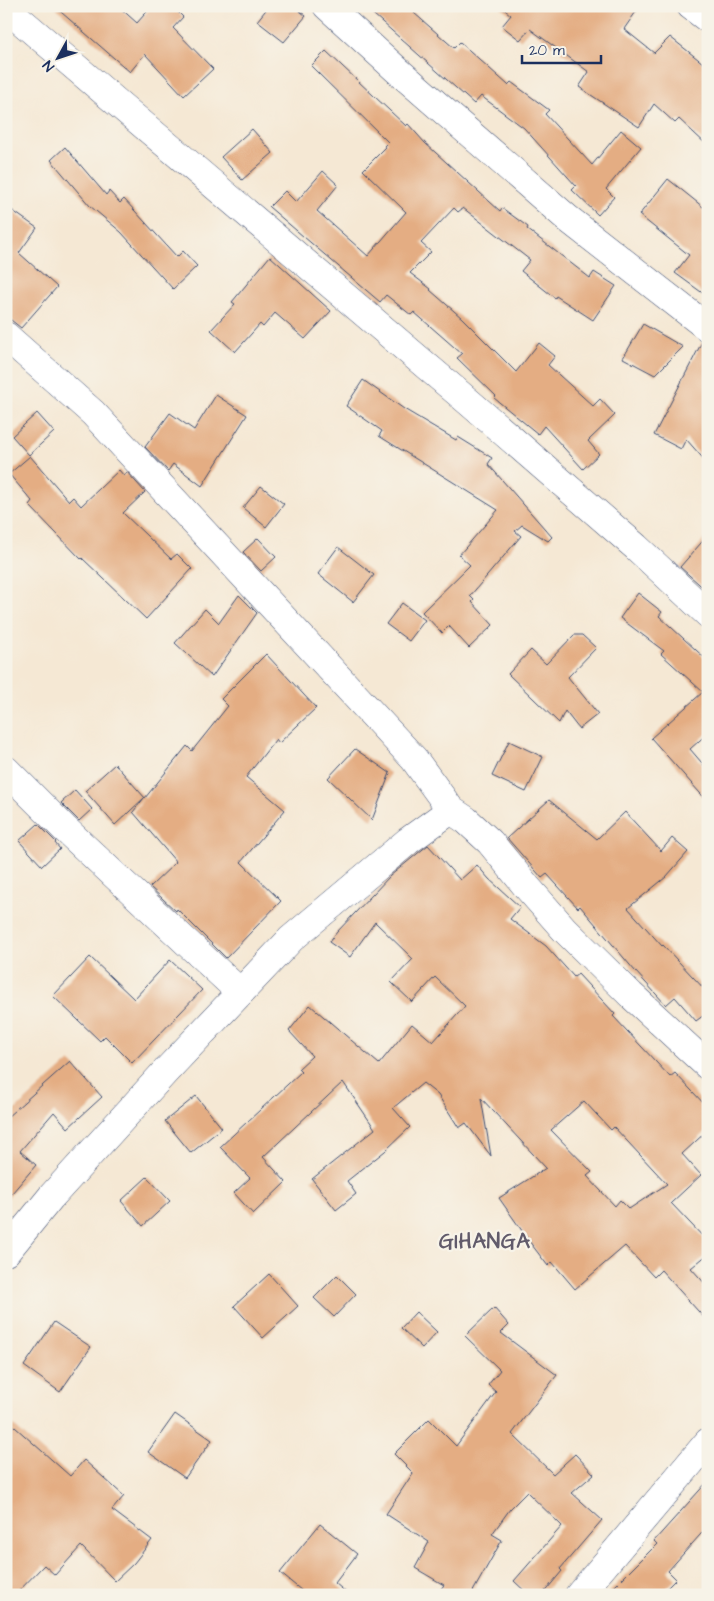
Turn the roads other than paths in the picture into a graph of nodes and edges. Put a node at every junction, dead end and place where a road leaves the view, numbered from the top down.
1 (327, 6) edge
2 (691, 6) edge
3 (6, 8) edge
4 (708, 20) edge
5 (708, 328) edge
6 (6, 336) edge
7 (708, 614) edge
8 (6, 770) edge
9 (451, 810) junction
10 (240, 992) junction
11 (708, 1066) edge
12 (6, 1252) edge
13 (708, 1442) edge
14 (579, 1595) edge

1 - 5 street
2 - 4 street
3 - 7 street
6 - 9 street
8 - 10 street
9 - 10 street
9 - 11 street
10 - 12 street
13 - 14 street

